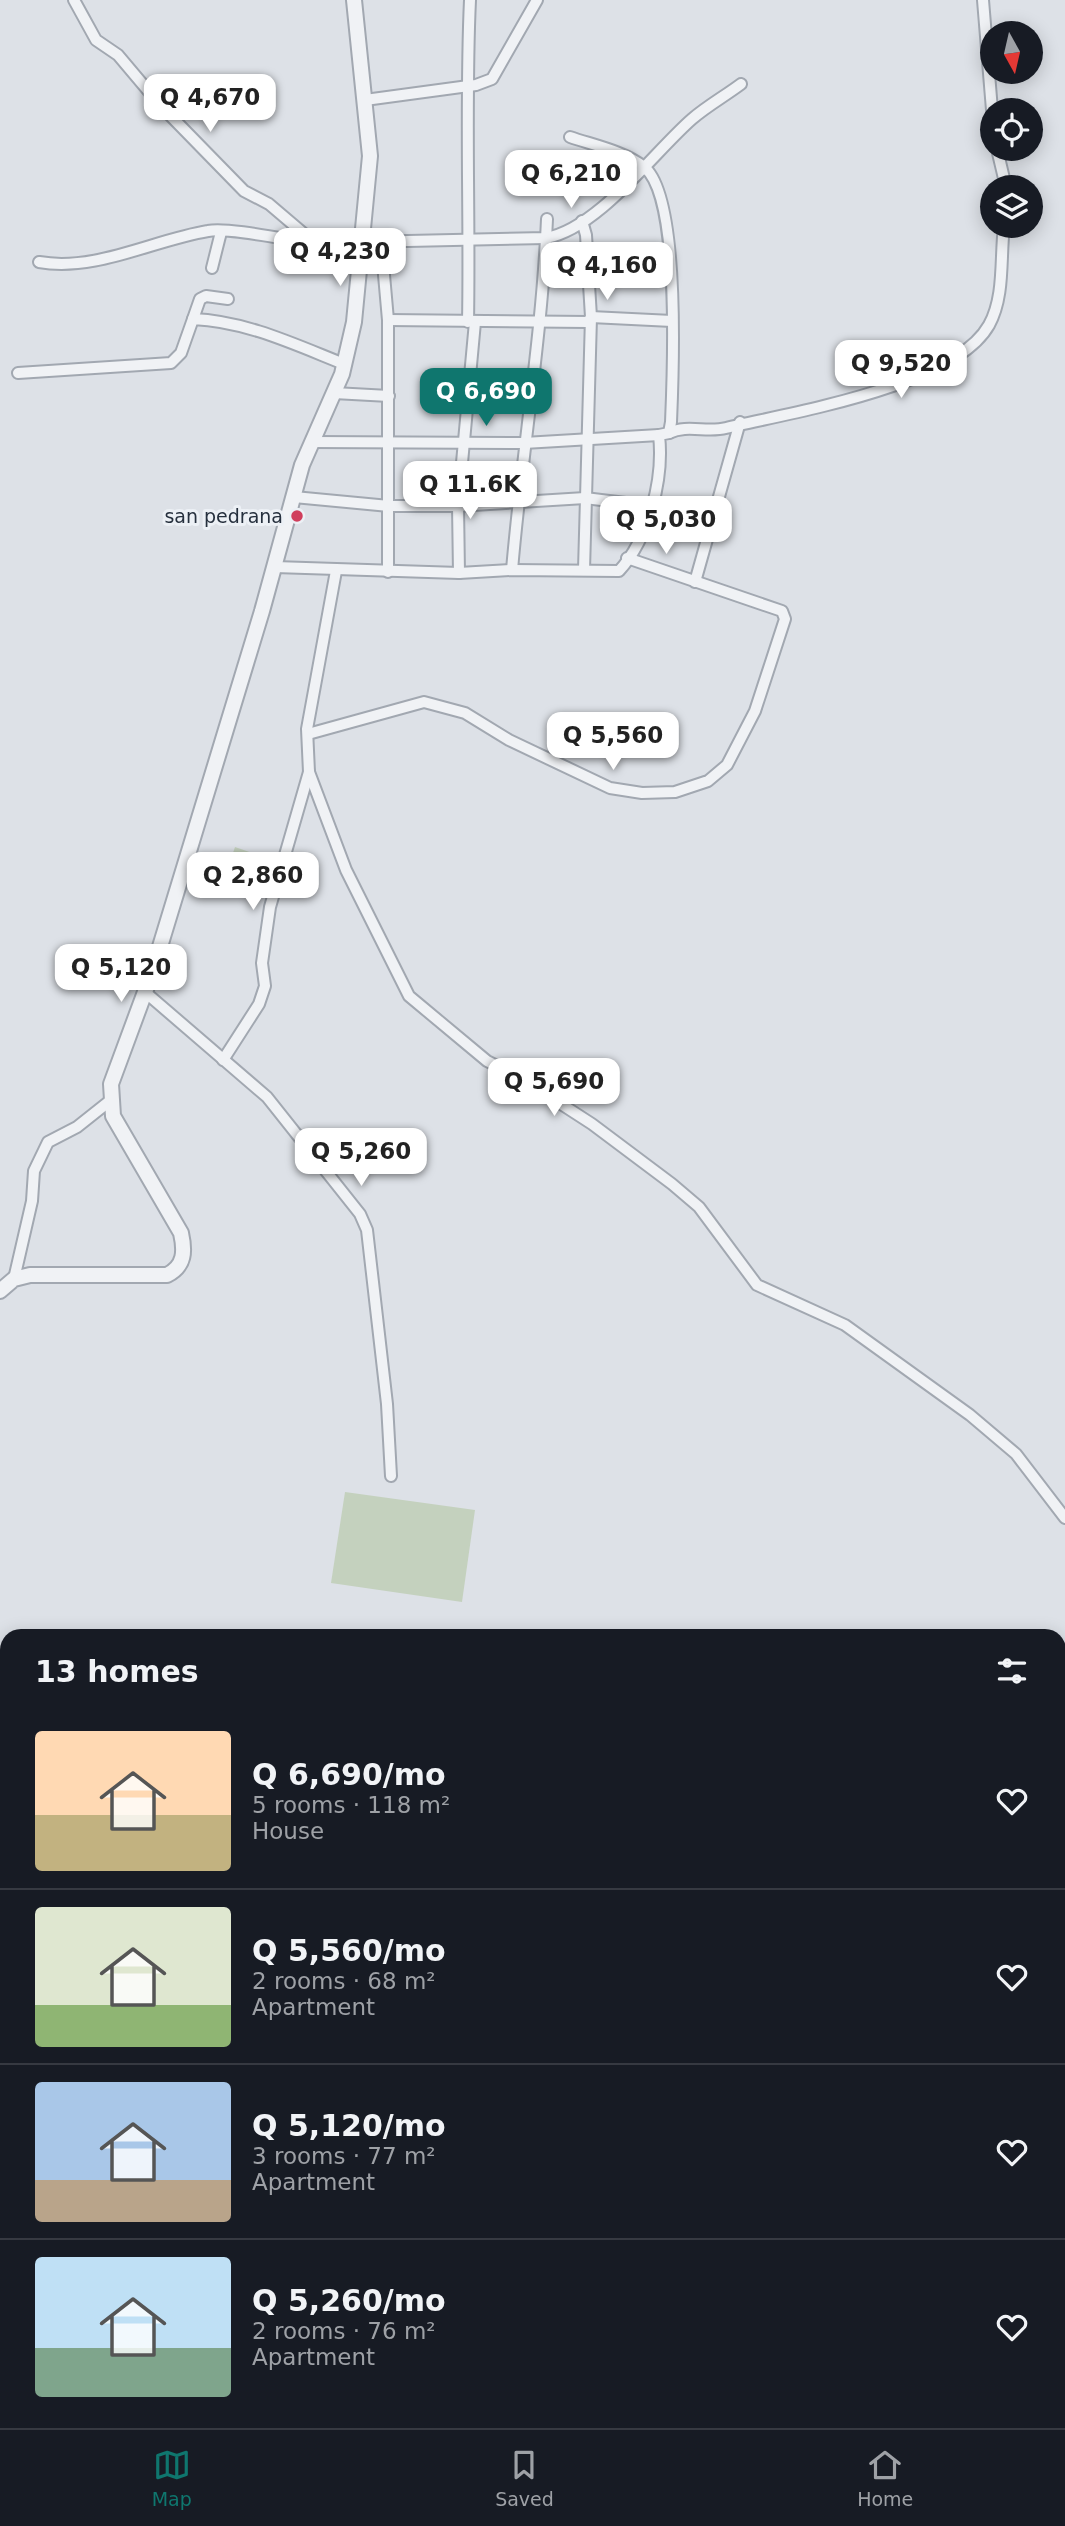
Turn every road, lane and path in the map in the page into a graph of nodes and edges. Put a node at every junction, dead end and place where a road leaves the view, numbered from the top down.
1 (74, 0) edge
2 (354, 0) edge
3 (470, 0) edge
4 (537, 0) edge
5 (983, 0) edge
6 (741, 84) dead end
7 (466, 85) junction
8 (991, 98) edge
9 (365, 100) junction
10 (570, 137) dead end
11 (646, 167) junction
12 (547, 219) dead end
13 (582, 221) junction
14 (221, 232) junction
15 (546, 238) junction
16 (1003, 238) edge
17 (469, 239) junction
18 (381, 241) junction
19 (316, 244) junction
20 (361, 249) junction
21 (39, 262) dead end
22 (212, 268) dead end
23 (228, 299) dead end
24 (590, 317) junction
25 (193, 319) junction
26 (387, 320) junction
27 (542, 321) junction
28 (673, 321) junction
29 (472, 322) junction
30 (344, 364) junction
31 (18, 373) dead end
32 (334, 393) junction
33 (389, 396) junction
34 (740, 422) junction
35 (664, 434) junction
36 (586, 441) junction
37 (313, 442) junction
38 (389, 443) junction
39 (524, 443) junction
40 (463, 444) junction
41 (293, 497) junction
42 (585, 498) junction
43 (518, 503) junction
44 (388, 506) junction
45 (458, 506) junction
46 (650, 506) junction
47 (627, 558) junction
48 (275, 567) junction
49 (512, 570) junction
50 (584, 570) junction
51 (336, 571) junction
52 (388, 572) junction
53 (459, 573) junction
54 (695, 583) junction
55 (307, 734) junction
56 (309, 772) junction
57 (145, 992) junction
58 (223, 1060) junction
59 (111, 1100) junction
60 (14, 1279) junction
61 (0, 1291) edge
62 (391, 1476) dead end
63 (1065, 1518) edge

1 - 19 street
2 - 9 street
3 - 7 street
4 - 7 street
5 - 8 street
6 - 11 street
7 - 9 street
7 - 17 street
9 - 20 street
10 - 11 street
11 - 13 street
11 - 28 street
12 - 15 street
13 - 15 street
13 - 24 street
14 - 19 street
14 - 21 street
14 - 22 street
15 - 17 street
15 - 27 street
16 - 34 street
17 - 18 street
17 - 29 street
18 - 20 street
18 - 26 street
19 - 20 street
20 - 30 street
23 - 25 street
24 - 27 street
24 - 28 street
24 - 36 street
25 - 30 street
25 - 31 street
26 - 29 street
26 - 33 street
27 - 29 street
27 - 39 street
28 - 35 street
29 - 40 street
30 - 32 street
32 - 33 street
32 - 37 street
33 - 38 street
34 - 35 street
34 - 54 street
35 - 36 street
35 - 46 street
36 - 39 street
36 - 42 street
37 - 38 street
37 - 41 street
38 - 40 street
38 - 44 street
39 - 40 street
39 - 43 street
40 - 45 street
41 - 44 street
41 - 48 street
42 - 43 street
42 - 46 street
42 - 50 street
43 - 45 street
43 - 49 street
44 - 45 street
44 - 52 street
45 - 53 street
46 - 47 street
47 - 50 street
47 - 54 street
48 - 51 street
48 - 57 street
49 - 50 street
49 - 53 street
51 - 52 street
51 - 55 street
52 - 53 street
54 - 55 street
55 - 56 street
56 - 58 street
56 - 63 street
57 - 58 street
57 - 59 street
58 - 62 street
59 - 60 street
59 - 60 street
60 - 61 street

